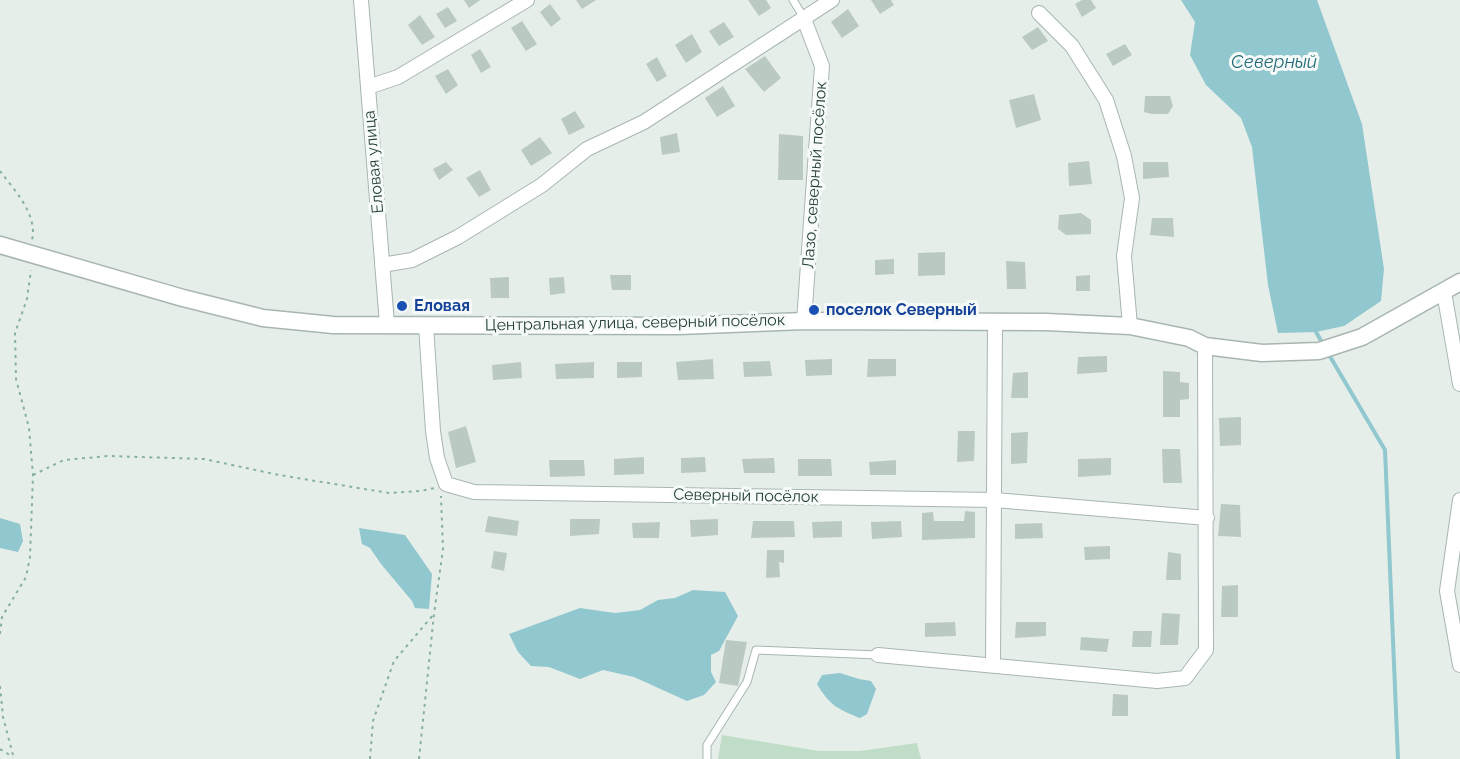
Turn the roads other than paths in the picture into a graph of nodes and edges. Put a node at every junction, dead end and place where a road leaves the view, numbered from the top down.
1 (361, 0) edge
2 (526, 0) edge
3 (793, 0) edge
4 (832, 0) edge
5 (1039, 12) dead end
6 (804, 19) junction
7 (368, 87) junction
8 (0, 245) edge
9 (382, 265) junction
10 (1460, 282) edge
11 (1444, 292) junction
12 (804, 321) junction
13 (994, 321) junction
14 (387, 324) junction
15 (426, 326) junction
16 (1130, 326) junction
17 (1204, 346) junction
18 (1460, 384) edge
19 (995, 500) junction
20 (1460, 500) edge
21 (1207, 518) junction
22 (878, 655) joint
23 (993, 665) junction
24 (1460, 665) edge
25 (707, 759) edge

1 - 7 street, Еловая улица
2 - 7 street
3 - 6 lane, Лазо, северный посёлок
4 - 6 street
5 - 16 street
6 - 9 street
6 - 12 street, Лазо, северный посёлок
7 - 9 street, Еловая улица
8 - 14 street, Центральная улица, северный посёлок
9 - 14 street, Еловая улица
10 - 11 street, Центральная улица, северный посёлок
11 - 17 street, Центральная улица, северный посёлок
11 - 18 street
12 - 13 street, Центральная улица, северный посёлок
12 - 15 street, Центральная улица, северный посёлок
13 - 16 street, Центральная улица, северный посёлок
13 - 19 street
14 - 15 street, Центральная улица, северный посёлок
15 - 19 street, Северный посёлок
16 - 17 street, Центральная улица, северный посёлок
17 - 21 street
19 - 21 street, Северный посёлок
19 - 23 street
20 - 24 street
21 - 23 street
22 - 23 street
22 - 25 lane

